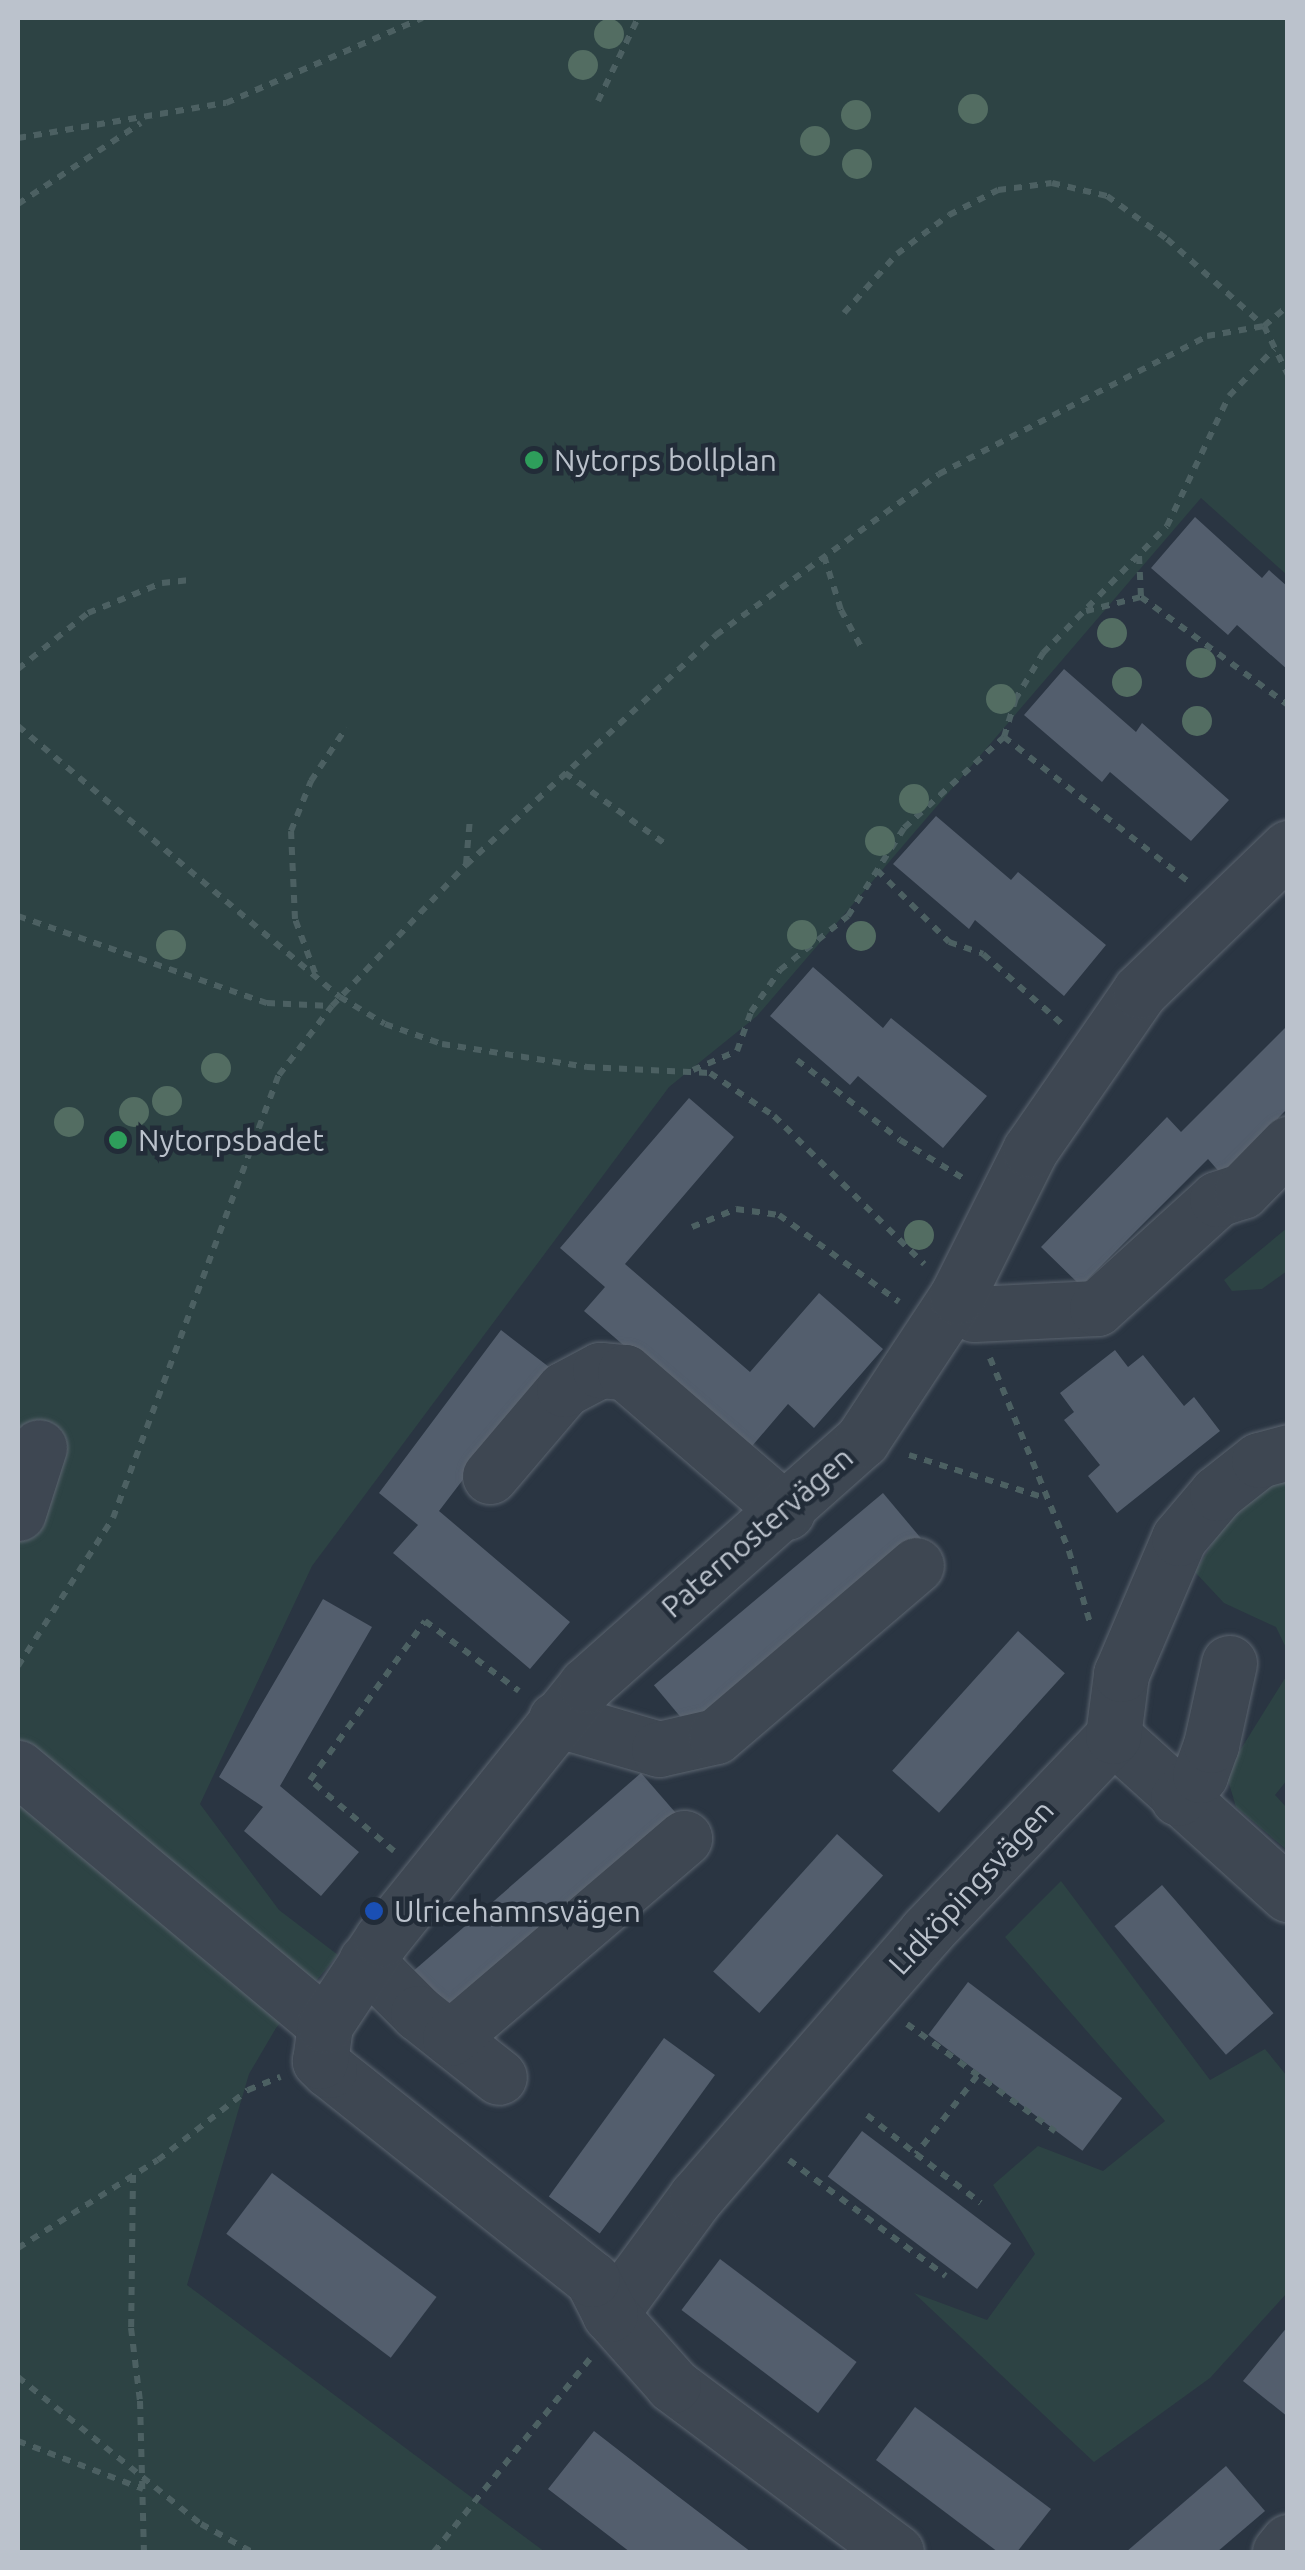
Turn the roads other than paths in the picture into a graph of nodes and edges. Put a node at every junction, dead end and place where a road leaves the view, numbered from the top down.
1 (1288, 848) edge
2 (1288, 1144) edge
3 (956, 1313) junction
4 (39, 1447) dead end
5 (1288, 1452) edge
6 (490, 1476) dead end
7 (787, 1512) junction
8 (18, 1513) edge
9 (916, 1564) dead end
10 (1228, 1662) dead end
11 (556, 1718) junction
12 (1113, 1736) junction
13 (18, 1768) edge
14 (1178, 1798) junction
15 (684, 1838) dead end
16 (1288, 1894) edge
17 (366, 1961) junction
18 (450, 2038) junction
19 (322, 2043) junction
20 (499, 2076) dead end
21 (616, 2320) junction
22 (1288, 2542) edge
23 (896, 2552) edge
24 (1280, 2552) edge

1 - 3 street, Paternostervägen
2 - 3 street
3 - 7 street, Paternostervägen
4 - 8 street
5 - 12 street
6 - 7 street
7 - 11 street, Paternostervägen
9 - 11 street
10 - 14 street
11 - 17 street, Paternostervägen
12 - 14 street
12 - 21 street, Lidköpingsvägen
13 - 19 street
14 - 16 street
15 - 18 street
17 - 18 street
17 - 19 street, Paternostervägen
18 - 20 street
19 - 21 street
21 - 23 street
22 - 24 street

